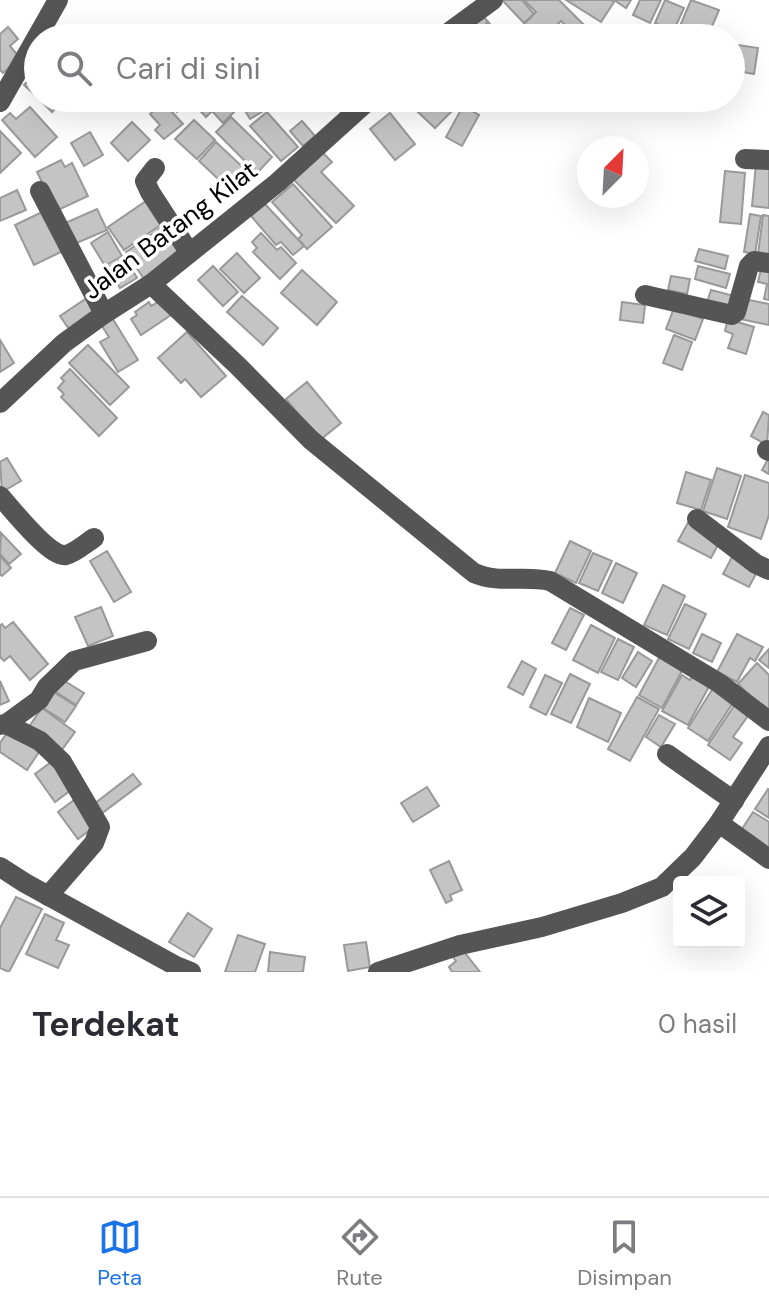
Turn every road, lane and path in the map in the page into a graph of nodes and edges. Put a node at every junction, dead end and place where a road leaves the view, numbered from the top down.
1 (58, 0) edge
2 (493, 0) edge
3 (44, 24) edge
4 (460, 24) edge
5 (24, 60) edge
6 (0, 102) edge
7 (356, 112) edge
8 (745, 159) dead end
9 (769, 160) edge
10 (155, 168) dead end
11 (40, 191) dead end
12 (189, 252) junction
13 (769, 263) edge
14 (151, 284) junction
15 (645, 295) dead end
16 (104, 314) junction
17 (0, 403) edge
18 (3, 507) edge
19 (697, 519) dead end
20 (94, 538) dead end
21 (769, 570) edge
22 (147, 641) dead end
23 (769, 721) edge
24 (3, 724) edge
25 (769, 746) edge
26 (667, 754) dead end
27 (734, 801) junction
28 (719, 823) junction
29 (769, 859) edge
30 (0, 867) edge
31 (48, 896) junction
32 (416, 967) edge
33 (191, 972) edge
34 (378, 972) edge

1 - 3 street
2 - 4 street
5 - 6 street
7 - 12 street, Jalan Batang Kilat
8 - 9 street
10 - 12 street
11 - 16 street
12 - 14 street, Jalan Batang Kilat
13 - 15 street
14 - 16 street, Jalan Batang Kilat
14 - 23 street
16 - 17 street, Jalan Batang Kilat
18 - 20 street
19 - 21 street
22 - 24 street
24 - 31 street
25 - 27 street
26 - 27 street
27 - 28 street
28 - 29 street
28 - 32 street
30 - 31 street
31 - 33 street
32 - 34 street

